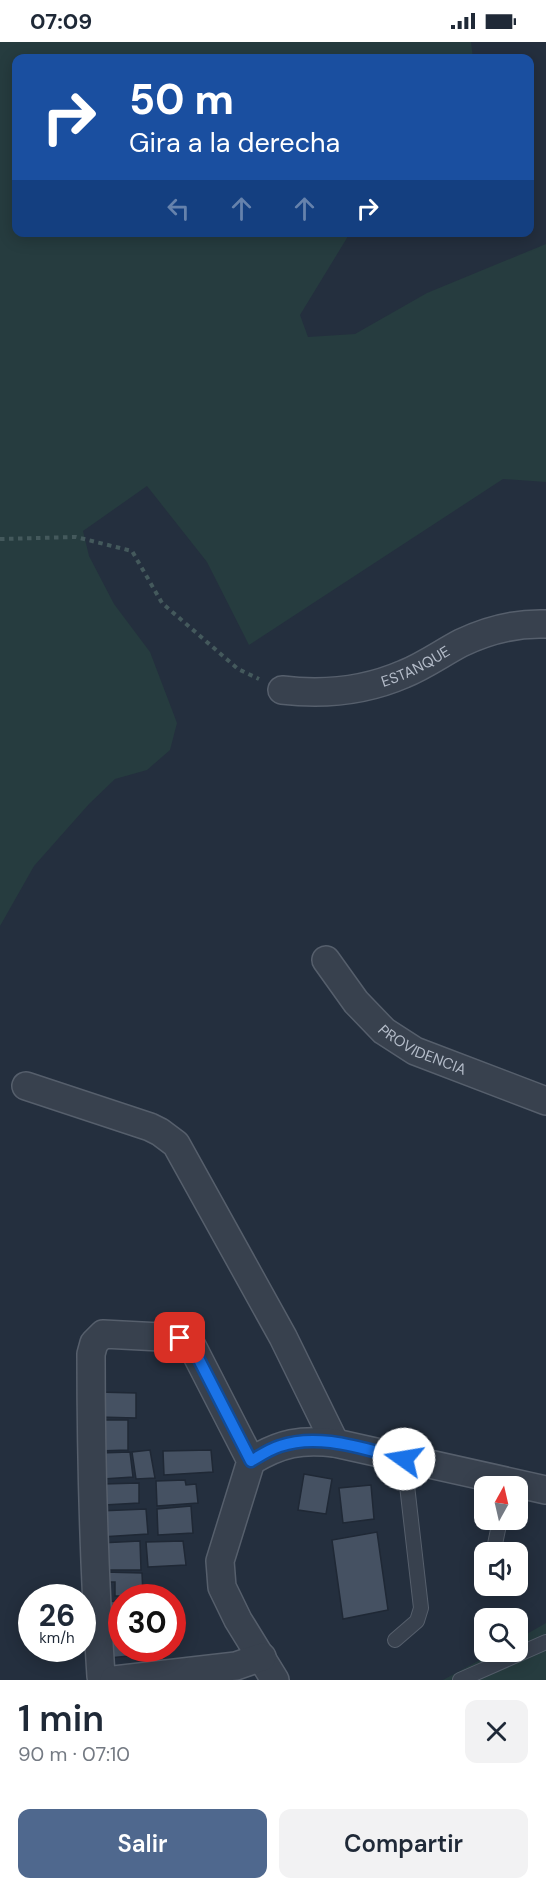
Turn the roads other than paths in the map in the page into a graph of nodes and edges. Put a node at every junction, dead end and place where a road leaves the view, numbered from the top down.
1 (546, 624) edge
2 (282, 690) road end
3 (326, 960) dead end
4 (26, 1086) dead end
5 (546, 1101) edge
6 (335, 1443) junction
7 (404, 1459) junction
8 (251, 1461) junction
9 (474, 1476) edge
10 (528, 1487) edge
11 (546, 1490) edge
12 (395, 1640) dead end
13 (546, 1642) edge
14 (268, 1669) edge
15 (104, 1680) edge
16 (114, 1680) edge
17 (460, 1680) edge

1 - 2 street, ESTANQUE
3 - 5 street, PROVIDENCIA
4 - 6 street
6 - 7 street
6 - 8 street
7 - 9 street
7 - 12 lane
8 - 14 street
8 - 15 street
10 - 11 street
13 - 17 lane
14 - 16 street

